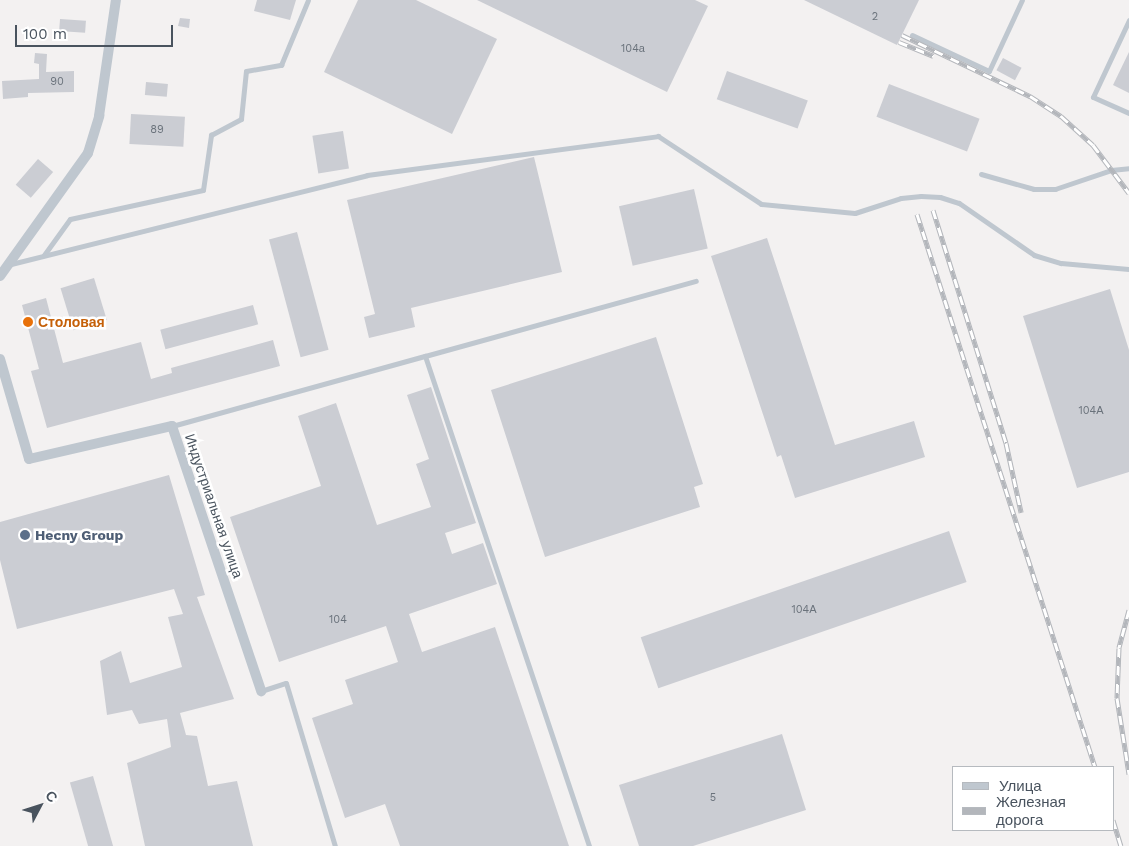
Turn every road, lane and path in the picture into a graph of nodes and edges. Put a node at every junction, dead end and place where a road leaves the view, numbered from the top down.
1 (116, 0) edge
2 (308, 0) edge
3 (1022, 0) edge
4 (1129, 20) edge
5 (912, 35) dead end
6 (1129, 113) edge
7 (1129, 168) edge
8 (981, 174) dead end
9 (44, 256) junction
10 (8, 264) junction
11 (1129, 269) edge
12 (0, 276) edge
13 (696, 281) dead end
14 (424, 356) junction
15 (0, 359) edge
16 (172, 426) junction
17 (261, 691) joint
18 (335, 846) edge
19 (589, 846) edge

1 - 10 street
2 - 9 lane
3 - 5 lane
4 - 6 lane
7 - 8 lane
9 - 10 lane
9 - 11 lane
10 - 12 street
13 - 14 lane
14 - 16 lane
14 - 19 lane
15 - 16 street, Индустриальная улица
16 - 17 street, Индустриальная улица
17 - 18 lane

